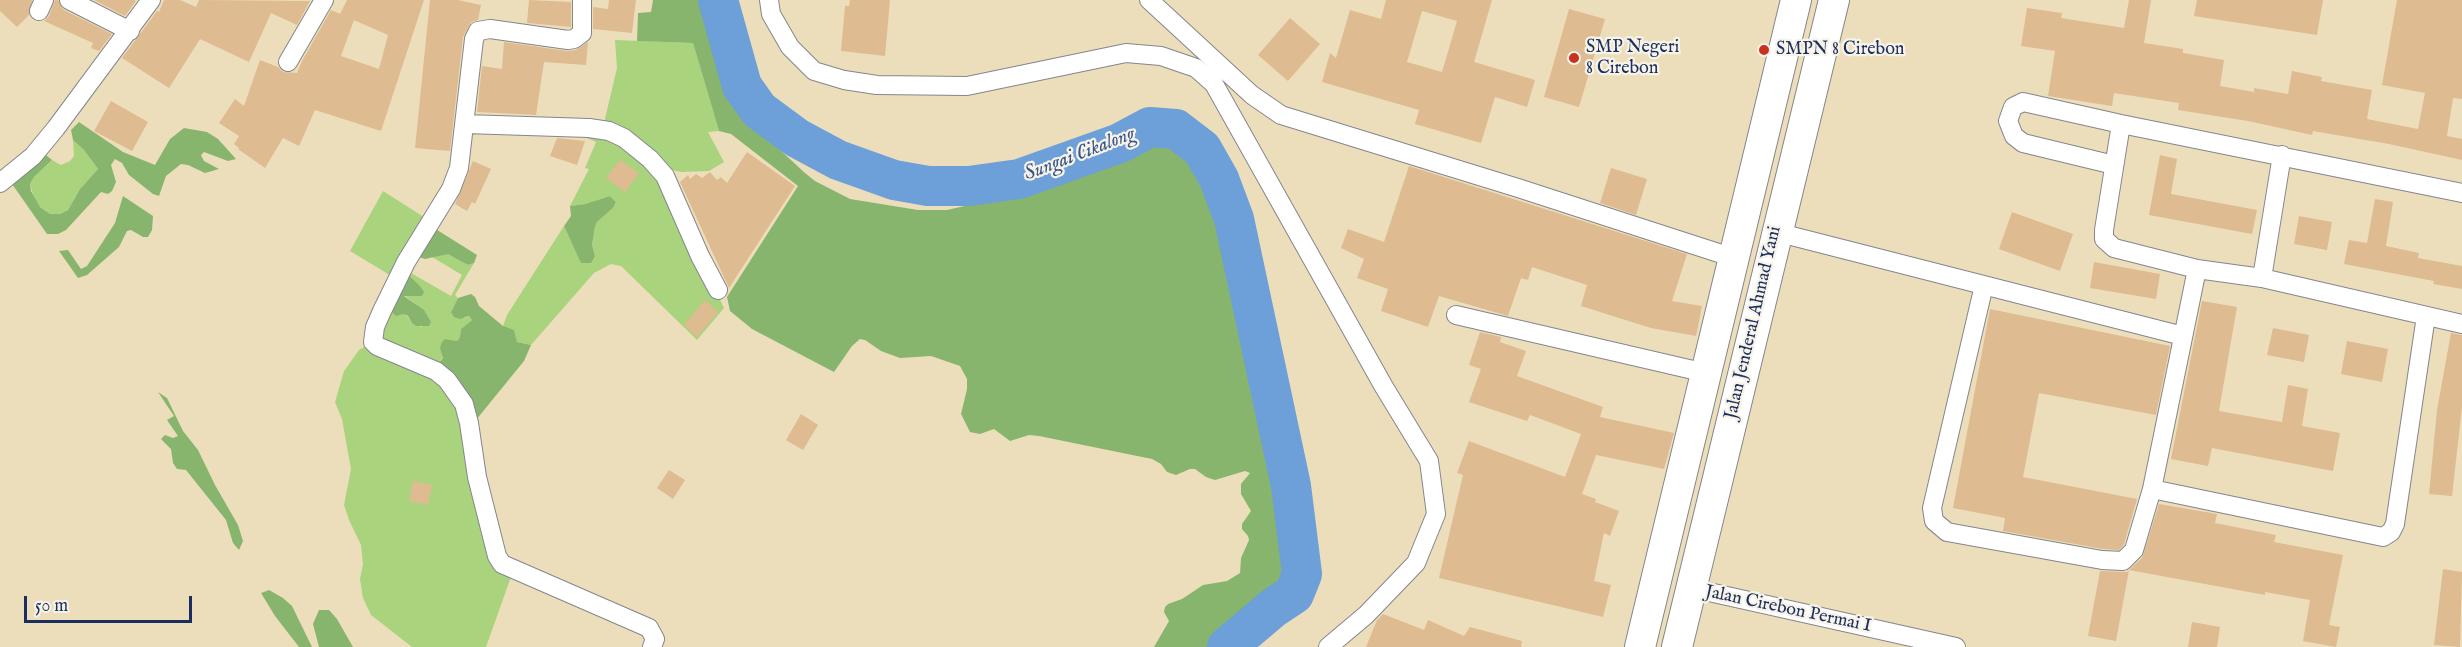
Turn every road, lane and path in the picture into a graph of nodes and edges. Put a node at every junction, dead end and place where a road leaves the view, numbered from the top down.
1 (69, 0) edge
2 (151, 0) edge
3 (324, 0) edge
4 (582, 0) edge
5 (769, 0) edge
6 (1149, 0) edge
7 (1796, 0) edge
8 (1834, 0) edge
9 (130, 31) junction
10 (288, 62) dead end
11 (465, 124) junction
12 (2121, 124) junction
13 (2282, 155) junction
14 (2114, 165) junction
15 (4, 180) edge
16 (2462, 193) edge
17 (1776, 231) junction
18 (1734, 258) junction
19 (2197, 269) junction
20 (2262, 278) junction
21 (1984, 285) junction
22 (718, 290) dead end
23 (1456, 315) dead end
24 (2426, 316) junction
25 (2462, 324) edge
26 (2183, 336) junction
27 (1706, 373) junction
28 (2152, 489) junction
29 (1691, 588) junction
30 (652, 647) edge
31 (1328, 647) edge
32 (1640, 647) edge
33 (1677, 647) edge
34 (1956, 647) edge

1 - 9 street
2 - 9 street
3 - 10 street
4 - 11 street
5 - 31 street
6 - 18 street
7 - 18 highway, Jalan Jenderal Ahmad Yani
8 - 17 highway, Jalan Jenderal Ahmad Yani
9 - 15 street
11 - 22 street
11 - 30 street
12 - 13 street
12 - 14 street
12 - 14 street
13 - 16 street
13 - 20 street
14 - 19 street
17 - 21 street
17 - 29 highway, Jalan Jenderal Ahmad Yani
18 - 27 highway, Jalan Jenderal Ahmad Yani
19 - 20 street
19 - 26 street
20 - 24 street
21 - 26 street
21 - 28 street
23 - 27 street
24 - 25 street
24 - 28 street
26 - 28 street
27 - 32 highway, Jalan Jenderal Ahmad Yani
29 - 33 highway, Jalan Jenderal Ahmad Yani
29 - 34 street, Jalan Cirebon Permai I

